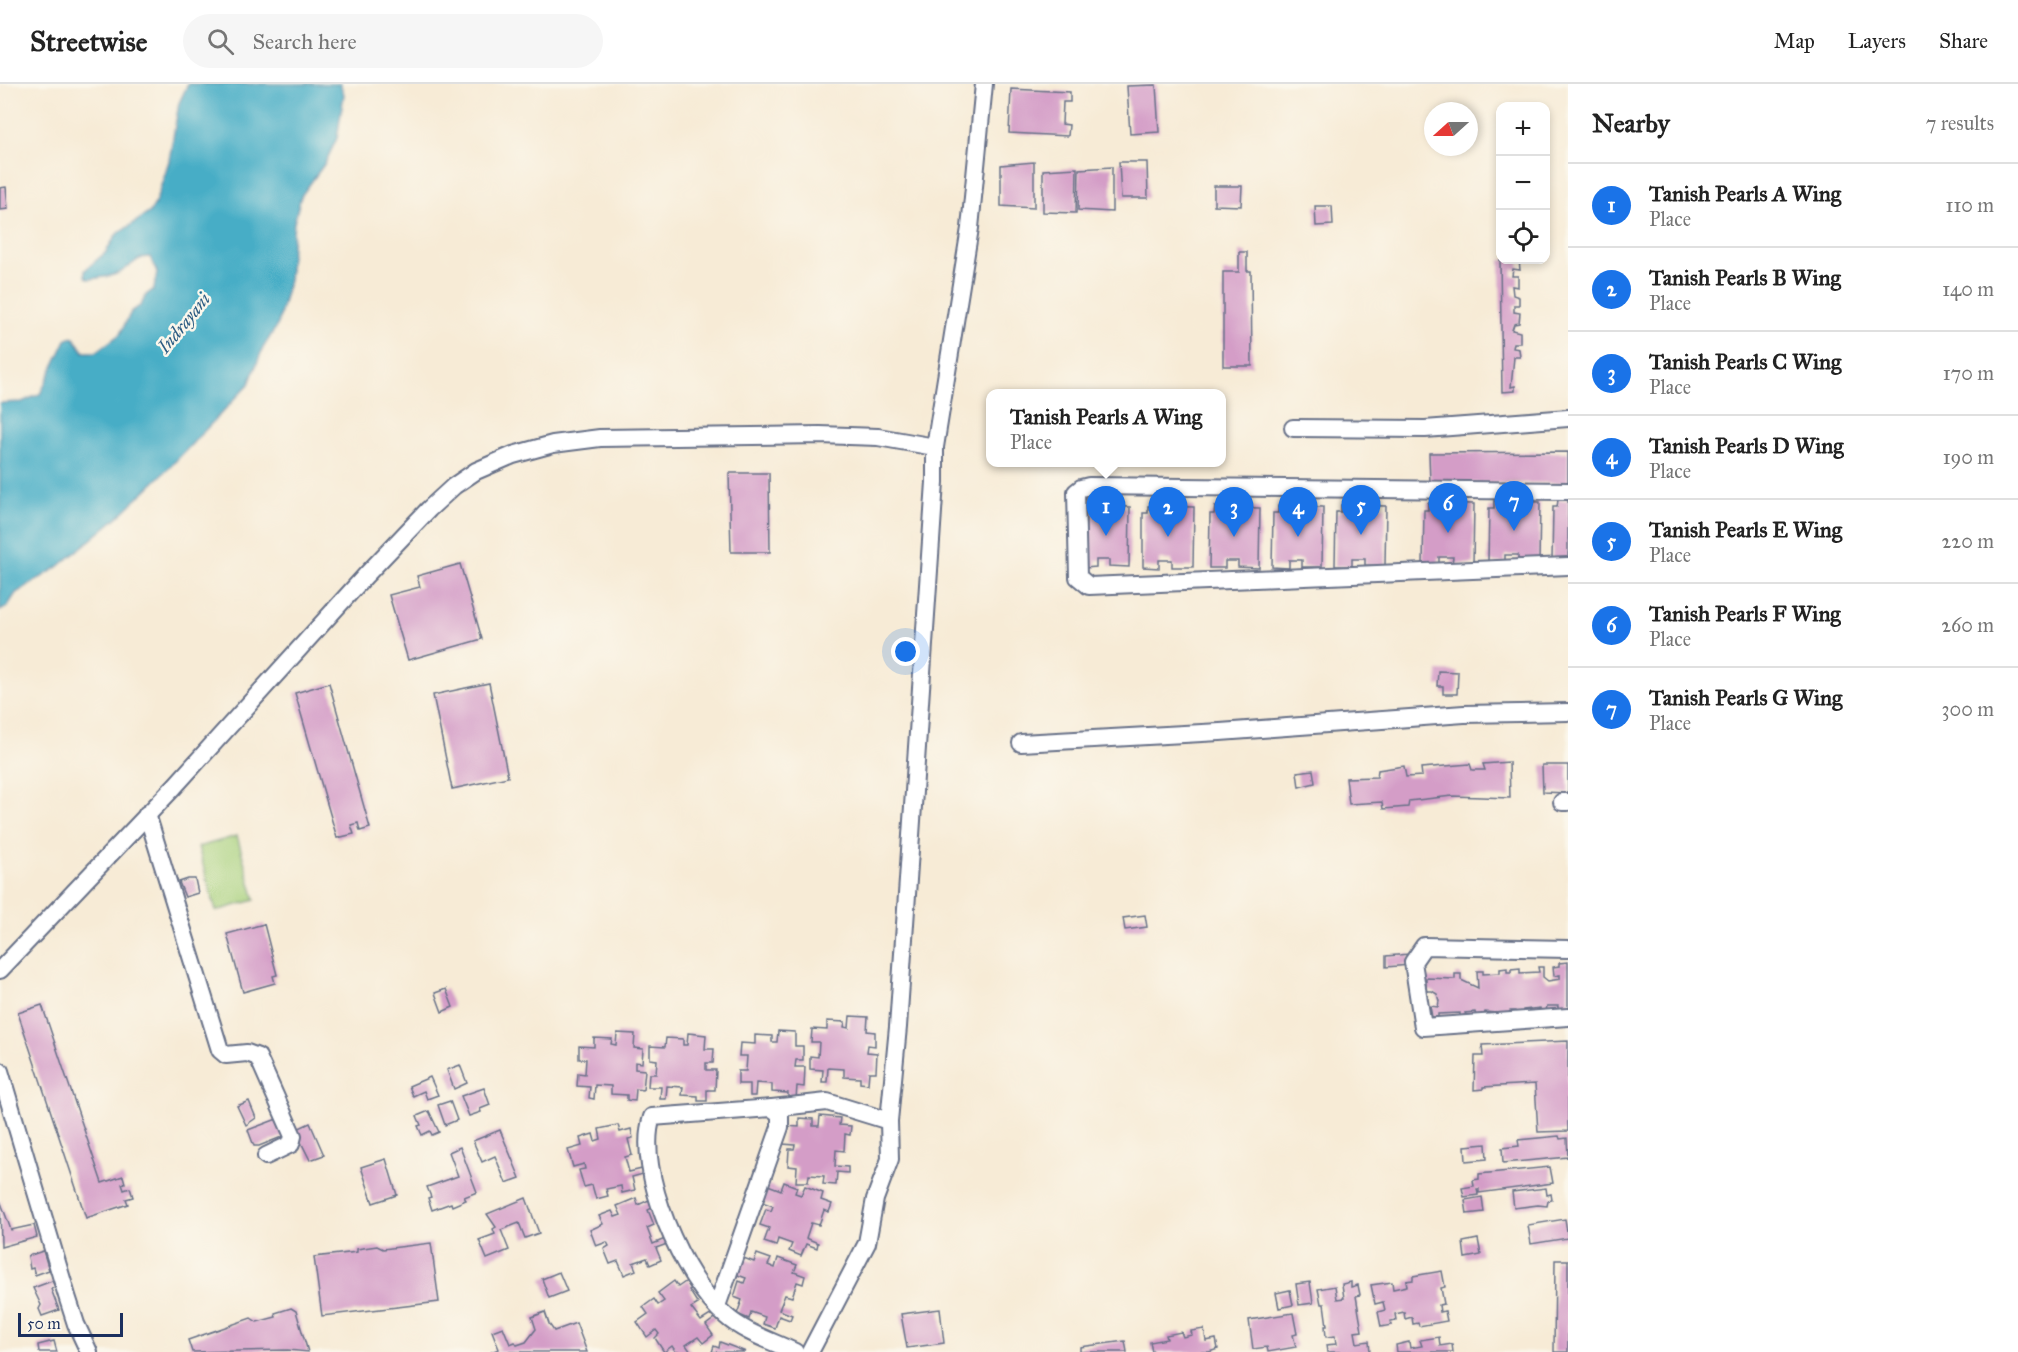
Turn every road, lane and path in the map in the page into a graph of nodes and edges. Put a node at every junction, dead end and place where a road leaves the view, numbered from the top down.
1 (984, 84) edge
2 (1568, 418) edge
3 (1293, 428) dead end
4 (935, 447) junction
5 (1568, 491) edge
6 (1568, 566) edge
7 (1568, 712) edge
8 (1021, 743) dead end
9 (147, 814) junction
10 (1568, 949) edge
11 (0, 970) edge
12 (1568, 1017) edge
13 (0, 1071) edge
14 (772, 1108) junction
15 (889, 1121) junction
16 (266, 1156) dead end
17 (717, 1306) junction
18 (89, 1352) edge
19 (795, 1352) edge
20 (810, 1352) edge

1 - 4 street
2 - 3 street
4 - 9 street
4 - 15 street
5 - 6 street
7 - 8 street
9 - 11 street
9 - 16 street
10 - 12 street
13 - 18 street
14 - 15 street
14 - 17 street
14 - 17 street
15 - 20 street
17 - 19 street

